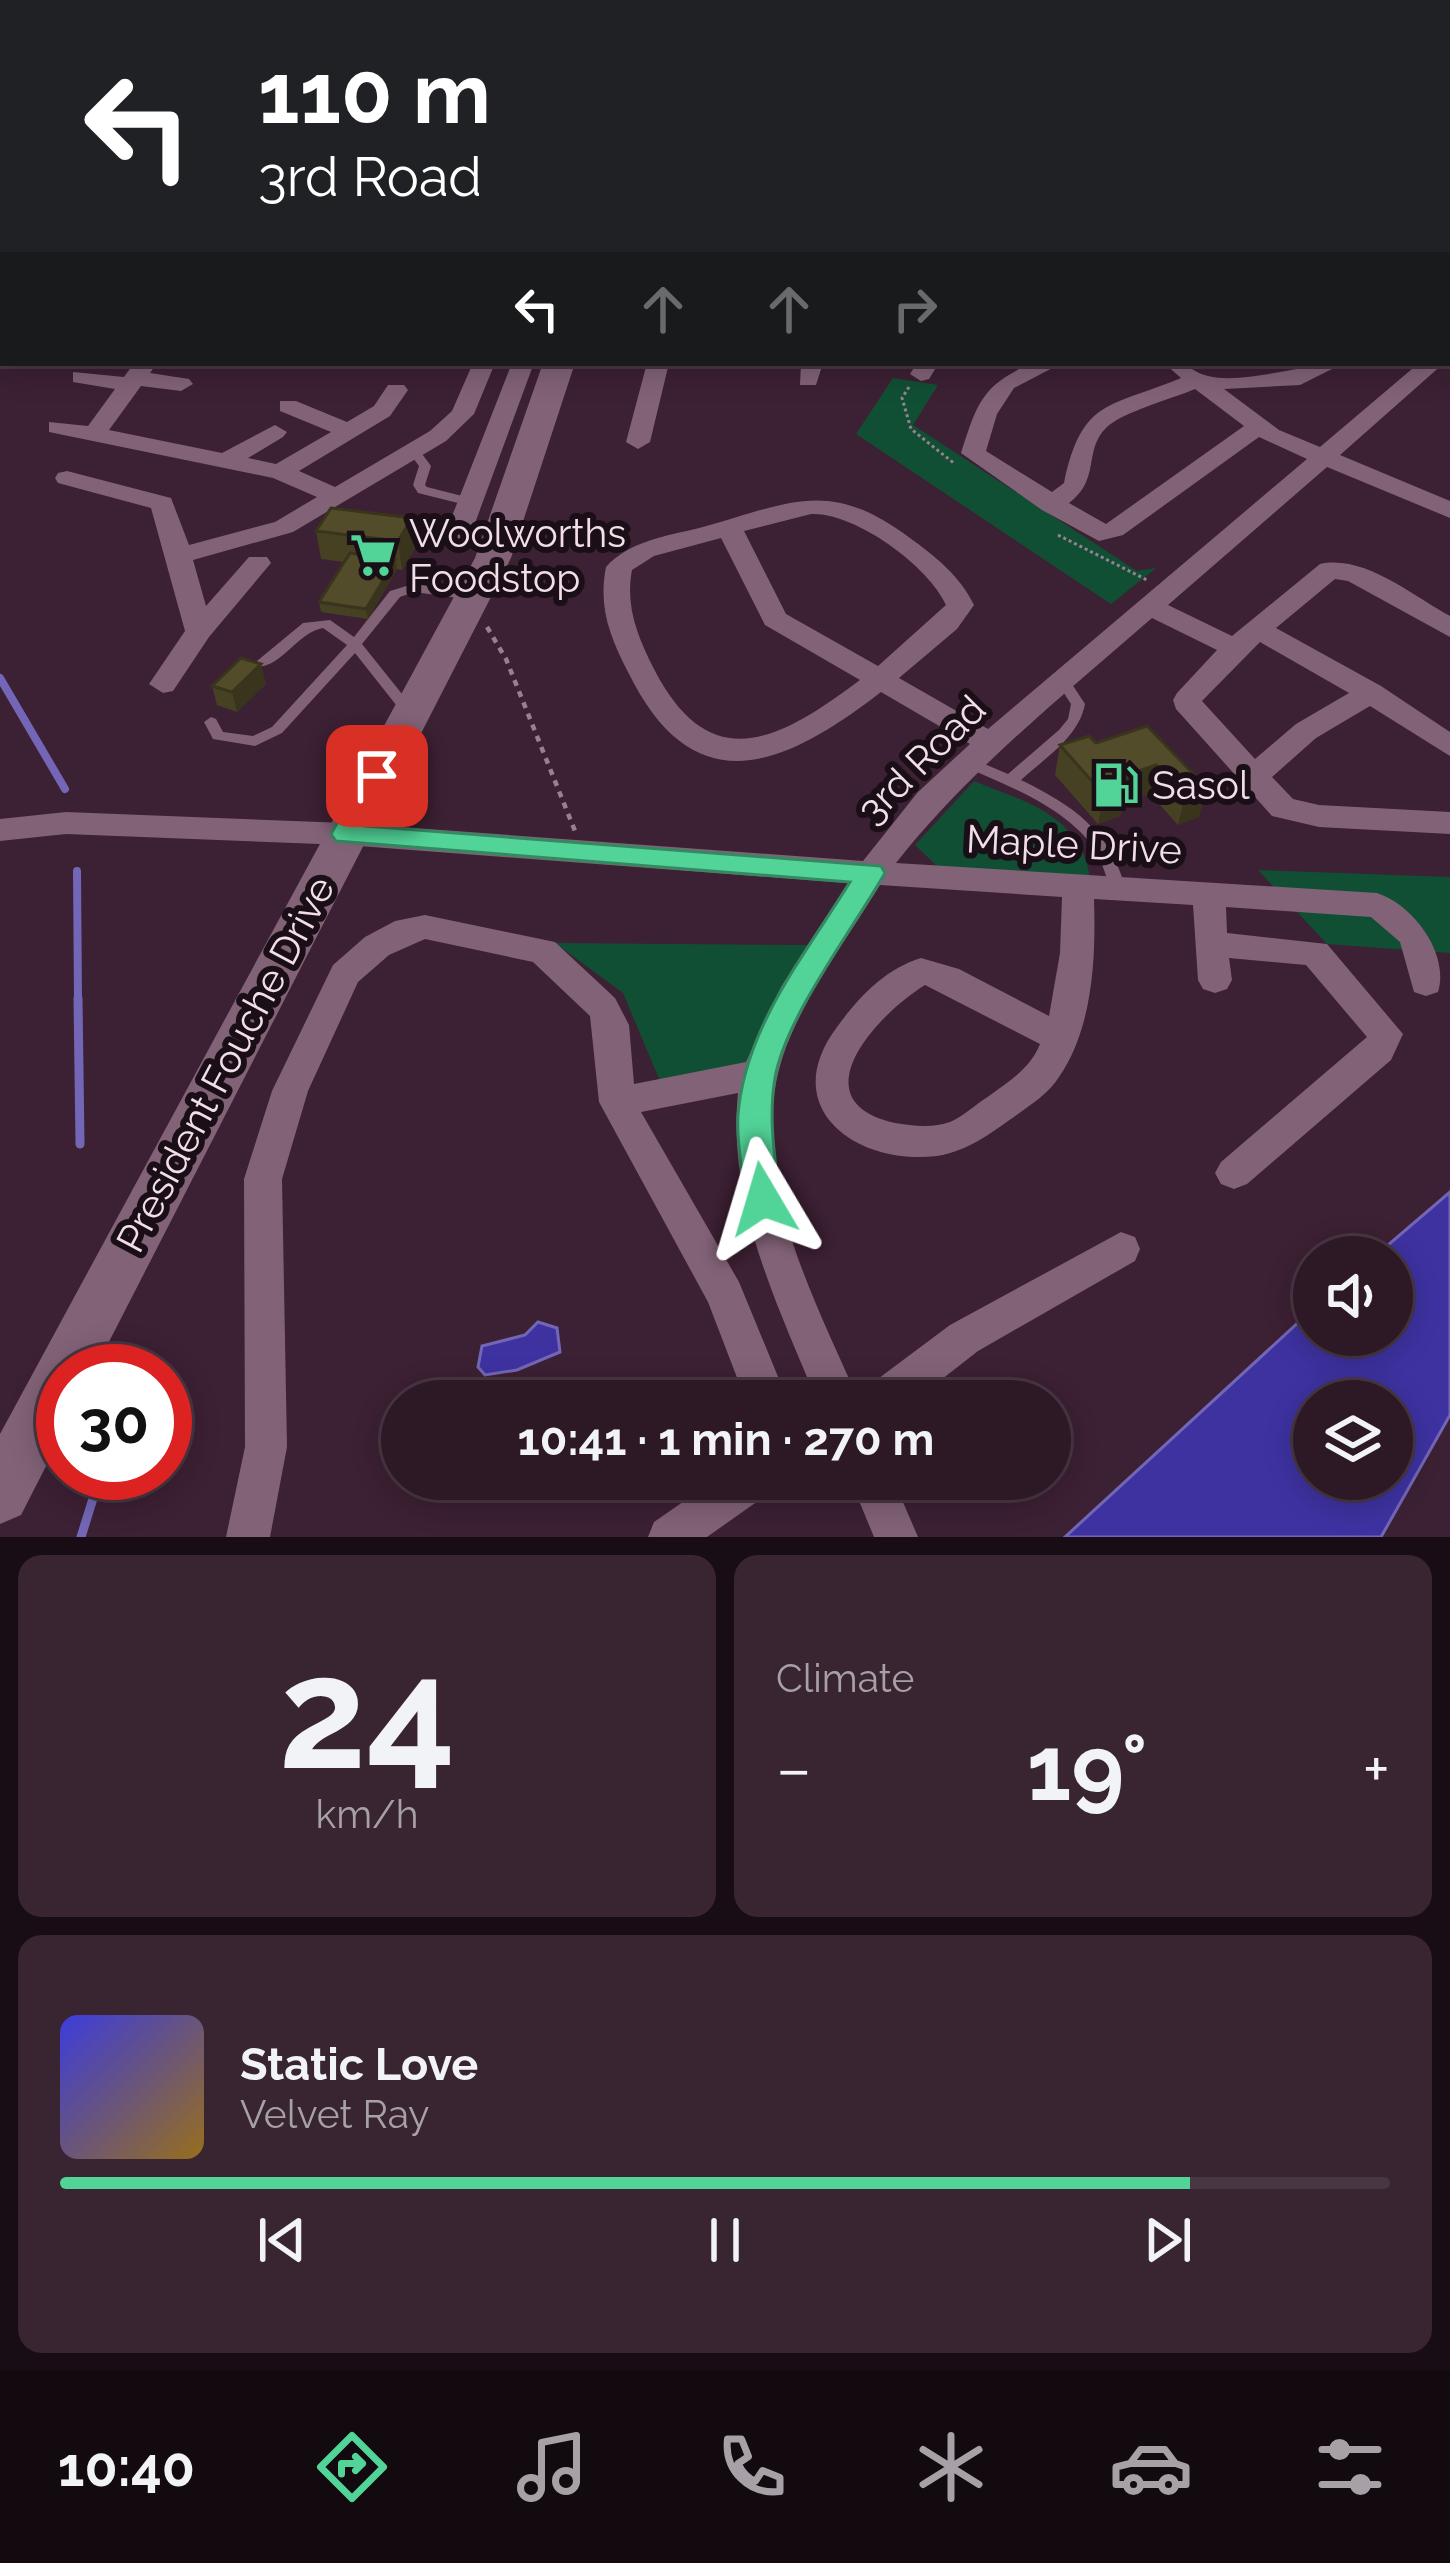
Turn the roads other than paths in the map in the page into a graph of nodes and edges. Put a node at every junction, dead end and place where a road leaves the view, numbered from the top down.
1 (483, 366) edge
2 (522, 366) edge
3 (558, 366) edge
4 (657, 366) edge
5 (1044, 366) edge
6 (1180, 366) edge
7 (1326, 366) edge
8 (1430, 366) edge
9 (137, 375) edge
10 (81, 377) dead end
11 (1202, 381) junction
12 (181, 384) dead end
13 (396, 390) dead end
14 (288, 406) dead end
15 (57, 427) dead end
16 (1258, 427) junction
17 (345, 429) junction
18 (96, 432) junction
19 (275, 432) dead end
20 (638, 442) dead end
21 (413, 450) junction
22 (1324, 458) junction
23 (227, 460) junction
24 (280, 472) junction
25 (67, 478) dead end
26 (335, 496) junction
27 (470, 502) junction
28 (1447, 503) edge
29 (1051, 506) junction
30 (730, 529) junction
31 (458, 534) dead end
32 (179, 556) junction
33 (258, 563) dead end
34 (471, 600) junction
35 (1149, 606) junction
36 (1450, 628) edge
37 (199, 631) junction
38 (1246, 638) junction
39 (356, 645) junction
40 (262, 664) edge
41 (874, 680) junction
42 (1063, 681) junction
43 (163, 684) dead end
44 (1371, 693) junction
45 (410, 714) junction
46 (211, 722) dead end
47 (1450, 746) edge
48 (980, 753) junction
49 (1252, 778) junction
50 (1010, 781) junction
51 (1450, 823) edge
52 (0, 830) edge
53 (346, 834) junction
54 (871, 873) junction
55 (1078, 888) junction
56 (1118, 889) junction
57 (1209, 894) junction
58 (1426, 983) dead end
59 (1059, 1038) junction
60 (759, 1074) junction
61 (617, 1102) junction
62 (1234, 1173) dead end
63 (1121, 1249) dead end
64 (79, 1344) edge
65 (759, 1380) edge
66 (830, 1380) edge
67 (909, 1380) edge
68 (36, 1425) edge
69 (0, 1494) edge
70 (723, 1500) edge
71 (880, 1500) edge
72 (248, 1537) edge
73 (670, 1537) edge
74 (896, 1537) edge

1 - 21 street
2 - 27 street
3 - 34 street, President Fouche Drive
4 - 20 street
5 - 29 street
6 - 11 street
7 - 11 street
8 - 22 street, 3rd Road
9 - 10 street
9 - 12 street
9 - 18 street
11 - 16 street
11 - 29 street
13 - 17 street
14 - 17 street
15 - 18 street
16 - 22 street
16 - 29 street
17 - 24 street
18 - 23 street
19 - 23 street
21 - 26 street
21 - 27 lane
22 - 28 street
22 - 35 street, 3rd Road
23 - 24 street
24 - 26 street
25 - 32 street
26 - 32 street
27 - 31 street
30 - 41 street
30 - 41 street
30 - 41 street
32 - 37 street
33 - 37 street
34 - 39 lane
34 - 45 street, President Fouche Drive
35 - 38 street
35 - 42 street, 3rd Road
36 - 38 street
37 - 43 street
38 - 44 street
38 - 49 street
39 - 40 lane
39 - 45 lane
39 - 46 lane
41 - 48 street
42 - 48 street, 3rd Road
42 - 50 lane
44 - 47 street
44 - 49 street
45 - 53 street, President Fouche Drive
48 - 50 lane
48 - 54 street, 3rd Road
49 - 51 street
50 - 56 lane
52 - 53 street, 3rd Road
53 - 54 street, 3rd Road
53 - 64 street, President Fouche Drive
54 - 55 street, Maple Drive
54 - 60 street
55 - 56 street, Maple Drive
55 - 59 street
56 - 57 street, Maple Drive
57 - 58 street, Maple Drive
57 - 62 street
59 - 59 street
60 - 61 street
60 - 66 street
61 - 65 street
61 - 72 street
63 - 67 street
68 - 69 street, President Fouche Drive
70 - 73 street
71 - 74 street

